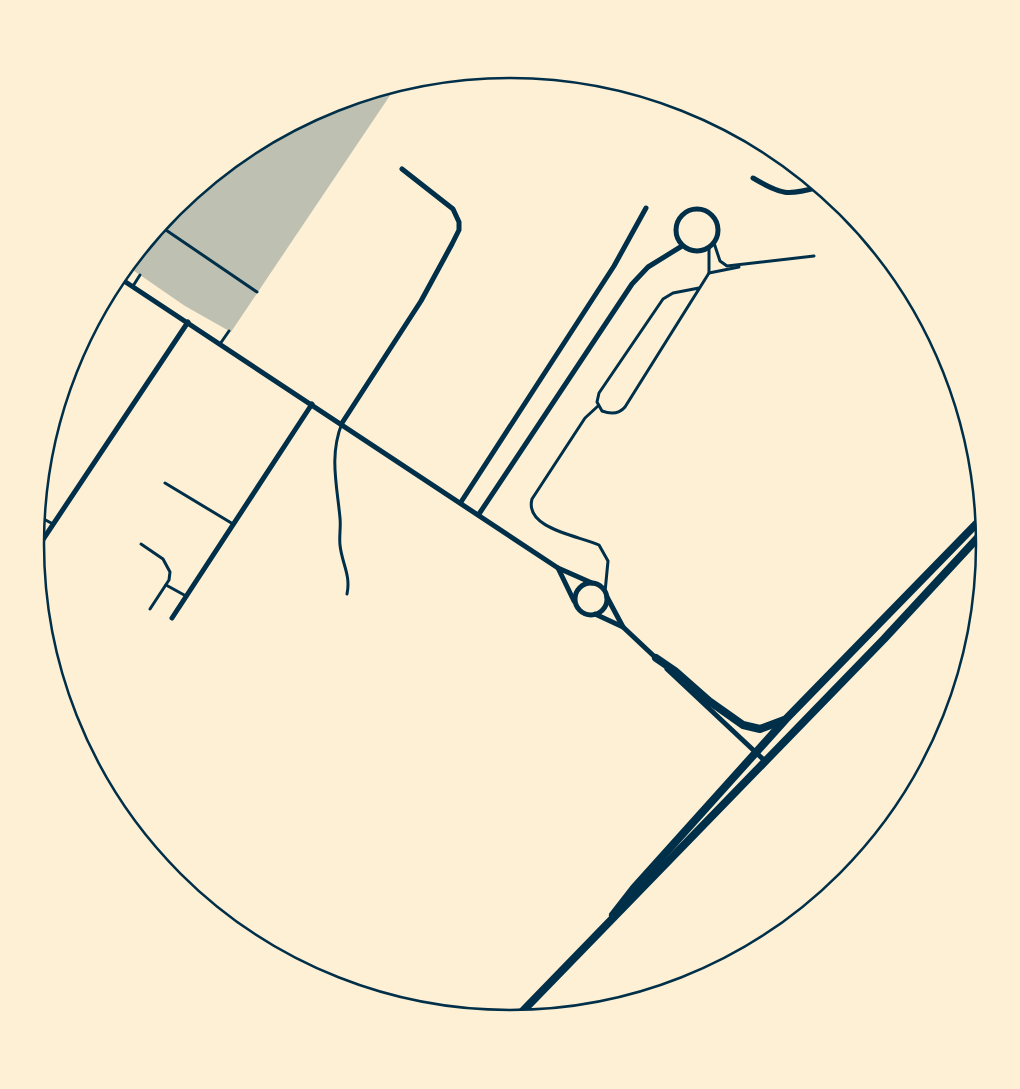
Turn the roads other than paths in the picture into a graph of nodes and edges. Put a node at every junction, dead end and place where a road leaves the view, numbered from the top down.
1 (402, 169) dead end
2 (753, 178) dead end
3 (811, 189) edge
4 (646, 208) dead end
5 (166, 230) edge
6 (714, 243) junction
7 (682, 246) junction
8 (709, 248) junction
9 (814, 256) dead end
10 (742, 266) junction
11 (709, 273) junction
12 (140, 275) dead end
13 (125, 281) edge
14 (133, 286) junction
15 (699, 288) junction
16 (257, 292) dead end
17 (188, 322) junction
18 (228, 331) dead end
19 (220, 344) junction
20 (312, 404) junction
21 (598, 405) junction
22 (342, 423) junction
23 (165, 483) dead end
24 (461, 502) junction
25 (479, 514) junction
26 (45, 520) edge
27 (53, 524) junction
28 (233, 524) junction
29 (975, 525) edge
30 (44, 537) edge
31 (976, 540) edge
32 (141, 544) dead end
33 (558, 568) junction
34 (592, 583) junction
35 (166, 584) junction
36 (347, 594) dead end
37 (606, 594) junction
38 (186, 596) junction
39 (574, 601) junction
40 (150, 609) dead end
41 (595, 614) junction
42 (172, 618) dead end
43 (623, 627) junction
44 (656, 658) junction
45 (786, 719) junction
46 (757, 754) junction
47 (765, 761) junction
48 (611, 919) junction
49 (524, 1011) edge

1 - 22 street
2 - 3 street
4 - 24 street
5 - 16 lane
6 - 7 street
6 - 8 street
6 - 10 lane
7 - 8 street
7 - 25 street
8 - 11 lane
9 - 10 lane
10 - 11 lane
11 - 15 lane
12 - 14 lane
13 - 14 street
14 - 17 street
15 - 21 lane
15 - 21 lane
17 - 19 street
17 - 27 street
18 - 19 lane
19 - 20 street
20 - 22 street
20 - 28 street
21 - 37 lane
22 - 24 street
22 - 36 lane
23 - 28 lane
24 - 25 street
25 - 33 street
26 - 27 lane
27 - 30 street
28 - 38 street
29 - 45 main road
31 - 47 main road
32 - 35 lane
33 - 34 street
33 - 39 street
34 - 37 street
34 - 39 street
35 - 38 lane
35 - 40 lane
37 - 41 street
37 - 43 street
38 - 42 street
39 - 41 street
41 - 43 street
43 - 44 street
44 - 45 main road
44 - 46 street
45 - 46 main road
46 - 47 street
46 - 48 main road
47 - 48 main road
48 - 49 main road

